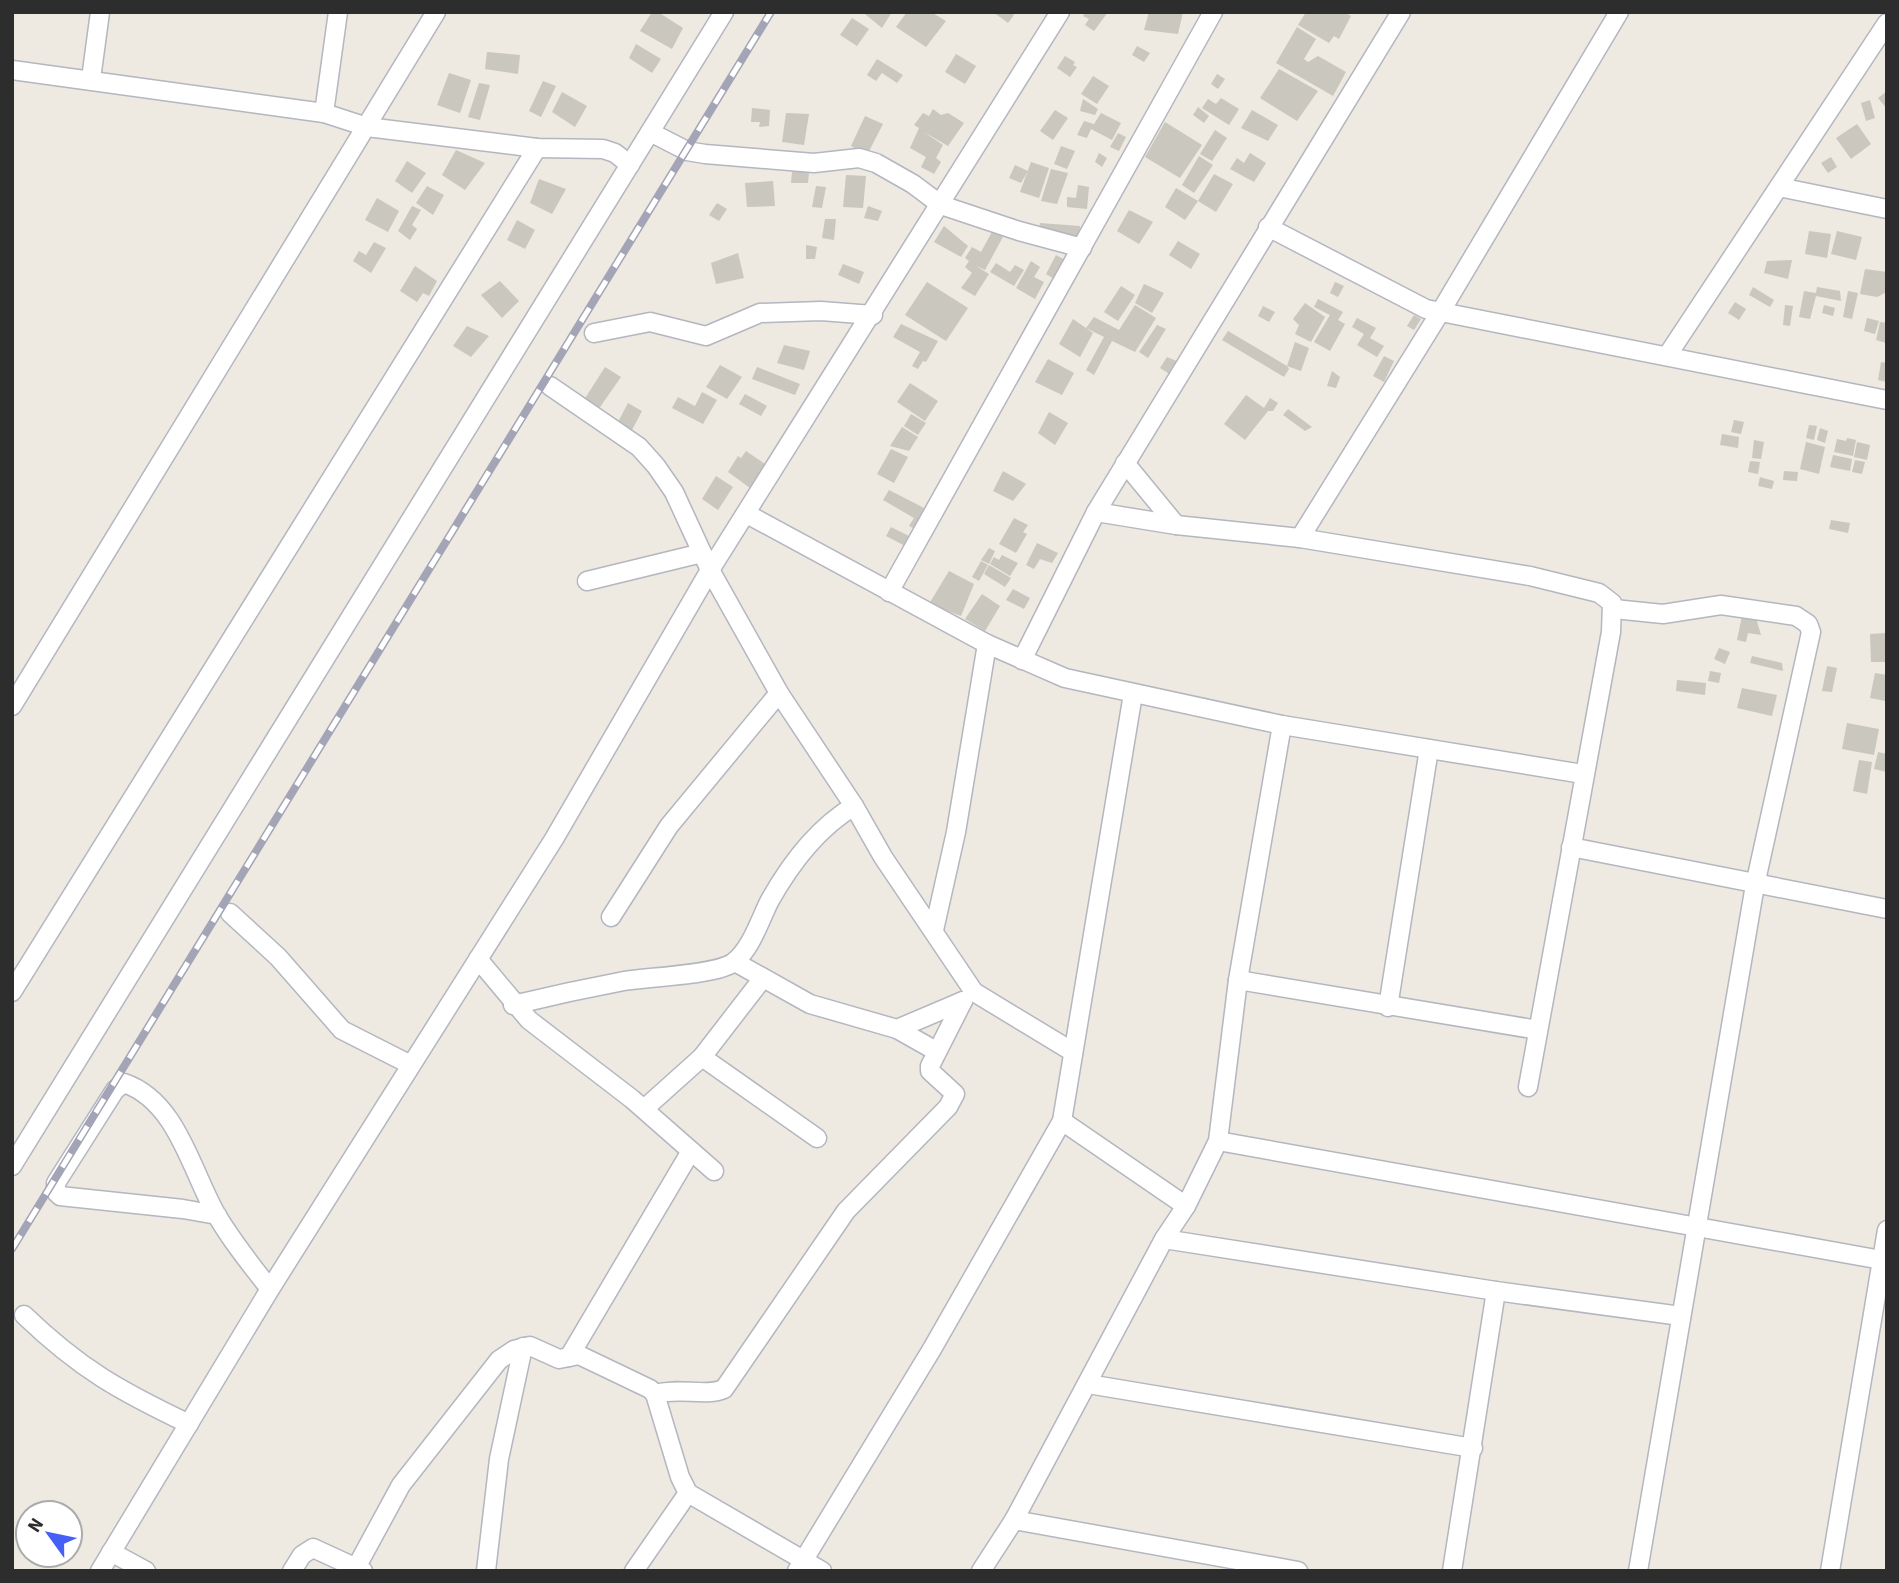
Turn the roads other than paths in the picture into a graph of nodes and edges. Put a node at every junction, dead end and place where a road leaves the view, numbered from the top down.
1 (100, 12) edge
2 (338, 12) edge
3 (436, 12) edge
4 (724, 12) edge
5 (1060, 12) edge
6 (1213, 12) edge
7 (1401, 12) edge
8 (1619, 12) edge
9 (1887, 23) edge
10 (12, 70) edge
11 (91, 79) junction
12 (324, 113) junction
13 (367, 127) junction
14 (650, 132) junction
15 (537, 148) junction
16 (630, 165) junction
17 (1779, 187) junction
18 (941, 205) junction
19 (1887, 209) edge
20 (1268, 227) junction
21 (1082, 248) junction
22 (1441, 311) junction
23 (873, 315) junction
24 (594, 333) dead end
25 (1667, 356) junction
26 (550, 386) dead end
27 (1887, 400) edge
28 (1125, 463) junction
29 (1096, 512) junction
30 (747, 514) junction
31 (1176, 526) junction
32 (1300, 538) junction
33 (702, 553) junction
34 (710, 570) junction
35 (587, 581) dead end
36 (889, 592) junction
37 (1614, 609) junction
38 (988, 644) junction
39 (1022, 660) junction
40 (779, 693) junction
41 (1133, 694) junction
42 (12, 706) edge
43 (1282, 725) junction
44 (1429, 749) junction
45 (1583, 774) junction
46 (854, 806) junction
47 (1571, 847) junction
48 (1755, 885) junction
49 (1887, 909) edge
50 (230, 913) dead end
51 (611, 917) dead end
52 (934, 930) junction
53 (478, 959) junction
54 (734, 962) junction
55 (763, 978) junction
56 (1238, 980) junction
57 (12, 992) edge
58 (968, 997) junction
59 (513, 1005) junction
60 (1388, 1007) junction
61 (897, 1030) junction
62 (1538, 1030) junction
63 (936, 1051) junction
64 (1073, 1052) junction
65 (702, 1057) junction
66 (411, 1065) junction
67 (1528, 1087) dead end
68 (644, 1109) junction
69 (1062, 1121) junction
70 (817, 1138) dead end
71 (1218, 1141) junction
72 (691, 1151) junction
73 (12, 1166) edge
74 (714, 1171) dead end
75 (1186, 1206) junction
76 (217, 1215) junction
77 (1696, 1225) junction
78 (1887, 1230) edge
79 (1164, 1238) junction
80 (1884, 1260) edge
81 (270, 1289) junction
82 (1496, 1291) junction
83 (24, 1315) dead end
84 (1681, 1316) junction
85 (523, 1347) junction
86 (569, 1357) junction
87 (1088, 1384) junction
88 (656, 1394) junction
89 (189, 1424) junction
90 (1473, 1448) junction
91 (688, 1493) junction
92 (1014, 1520) junction
93 (111, 1552) junction
94 (800, 1566) edge
95 (360, 1569) edge
96 (100, 1571) edge
97 (146, 1571) edge
98 (292, 1571) edge
99 (486, 1571) edge
100 (634, 1571) edge
101 (822, 1571) edge
102 (981, 1571) edge
103 (1298, 1571) edge
104 (1452, 1571) edge
105 (1639, 1571) edge
106 (1830, 1571) edge

1 - 11 street
2 - 12 street
3 - 13 street
4 - 14 street
5 - 18 street
6 - 21 street
7 - 20 street
8 - 22 street
9 - 17 street
10 - 11 street
11 - 12 street
12 - 13 street
13 - 15 street
13 - 42 street
14 - 16 street
14 - 18 street
15 - 16 street
15 - 57 street
16 - 73 street
17 - 19 street
17 - 25 street
18 - 21 street
18 - 23 street
20 - 22 street
20 - 28 street
21 - 36 street
22 - 25 street
22 - 32 street
23 - 24 street
23 - 30 street
25 - 27 street
26 - 33 street
28 - 29 street
28 - 31 street
29 - 31 street
29 - 39 street
30 - 34 street
30 - 36 street
31 - 32 street
32 - 37 street
33 - 34 street
33 - 35 street
34 - 40 street
34 - 53 street
36 - 38 street
37 - 45 street
37 - 48 street
38 - 39 street
38 - 52 street
39 - 41 street
40 - 46 street
40 - 51 street
41 - 43 street
41 - 64 street
43 - 44 street
43 - 56 street
44 - 45 street
44 - 60 street
45 - 47 street
46 - 52 street
46 - 54 street
47 - 48 street
47 - 62 street
48 - 49 street
48 - 77 street
50 - 66 street
52 - 58 street
53 - 59 street
53 - 66 street
54 - 55 street
54 - 59 street
55 - 61 street
55 - 65 street
56 - 60 street
56 - 71 street
58 - 61 street
58 - 63 street
58 - 64 street
59 - 68 street
60 - 62 street
61 - 63 street
62 - 67 street
63 - 88 street
64 - 69 street
65 - 68 street
65 - 70 street
66 - 81 street
68 - 72 street
69 - 75 street
69 - 94 street
71 - 75 street
71 - 77 street
72 - 74 street
72 - 86 street
75 - 79 street
76 - 76 street
76 - 81 street
77 - 80 street
77 - 84 street
78 - 80 street
79 - 82 street
79 - 87 street
80 - 106 street
81 - 89 street
82 - 84 street
82 - 90 street
83 - 89 street
84 - 105 street
85 - 86 street
85 - 95 street
85 - 99 street
86 - 88 street
87 - 90 street
87 - 92 street
88 - 91 street
89 - 93 street
90 - 104 street
91 - 94 street
91 - 100 street
92 - 102 street
92 - 103 street
93 - 96 street
93 - 97 street
94 - 101 street
95 - 98 street

